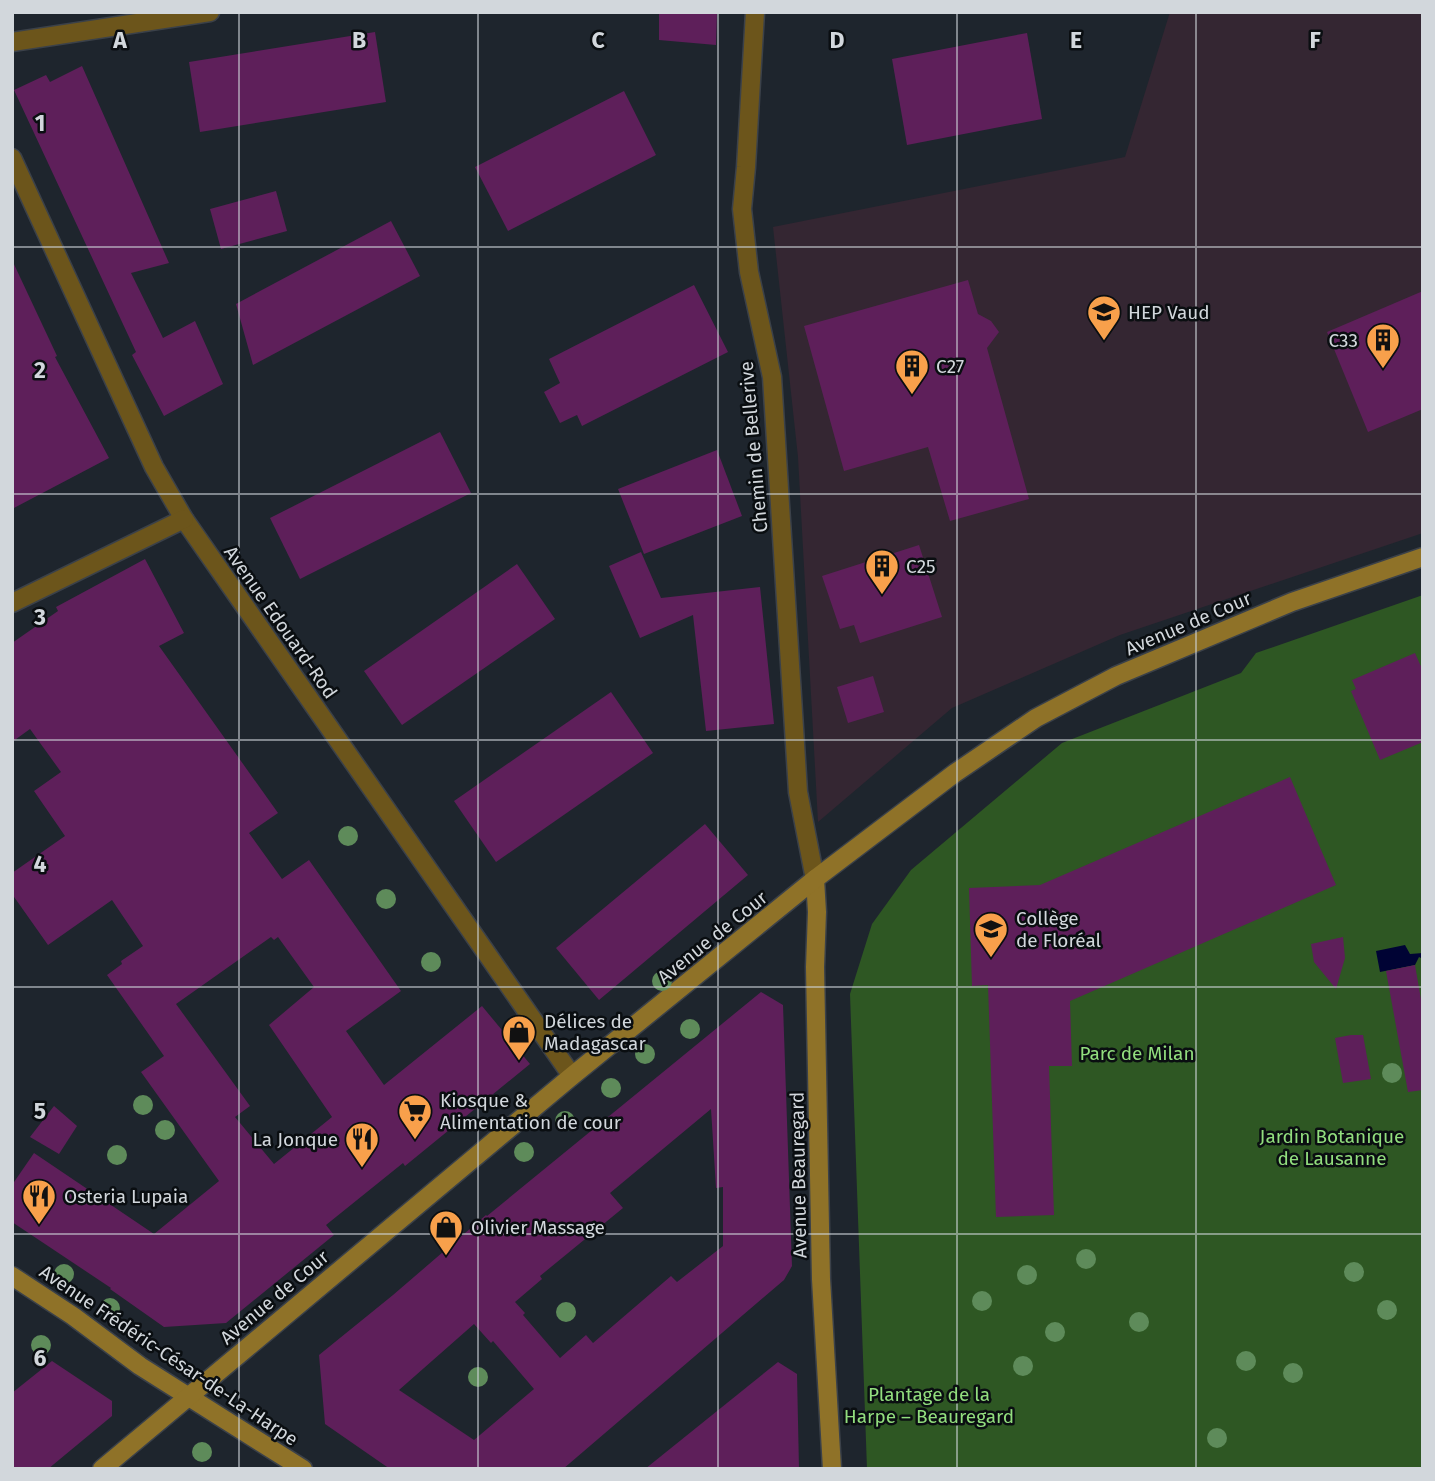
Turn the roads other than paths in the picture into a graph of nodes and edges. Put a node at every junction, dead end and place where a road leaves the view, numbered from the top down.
1 (210, 12) edge
2 (755, 12) edge
3 (12, 42) edge
4 (12, 158) edge
5 (184, 519) junction
6 (1423, 557) edge
7 (12, 603) edge
8 (816, 880) junction
9 (572, 1076) junction
10 (12, 1276) edge
11 (188, 1398) junction
12 (102, 1469) edge
13 (303, 1469) edge
14 (832, 1469) edge

1 - 3 street
2 - 8 street, Chemin de Bellerive
4 - 5 street, Avenue Edouard-Rod
5 - 7 street
5 - 9 street, Avenue Edouard-Rod
6 - 8 street, Avenue de Cour
8 - 9 street, Avenue de Cour
8 - 14 street, Avenue Beauregard
9 - 11 street, Avenue de Cour
10 - 11 street, Avenue Frédéric-César-de-La-Harpe
11 - 12 street, Avenue de Cour
11 - 13 street, Avenue Frédéric-César-de-La-Harpe

